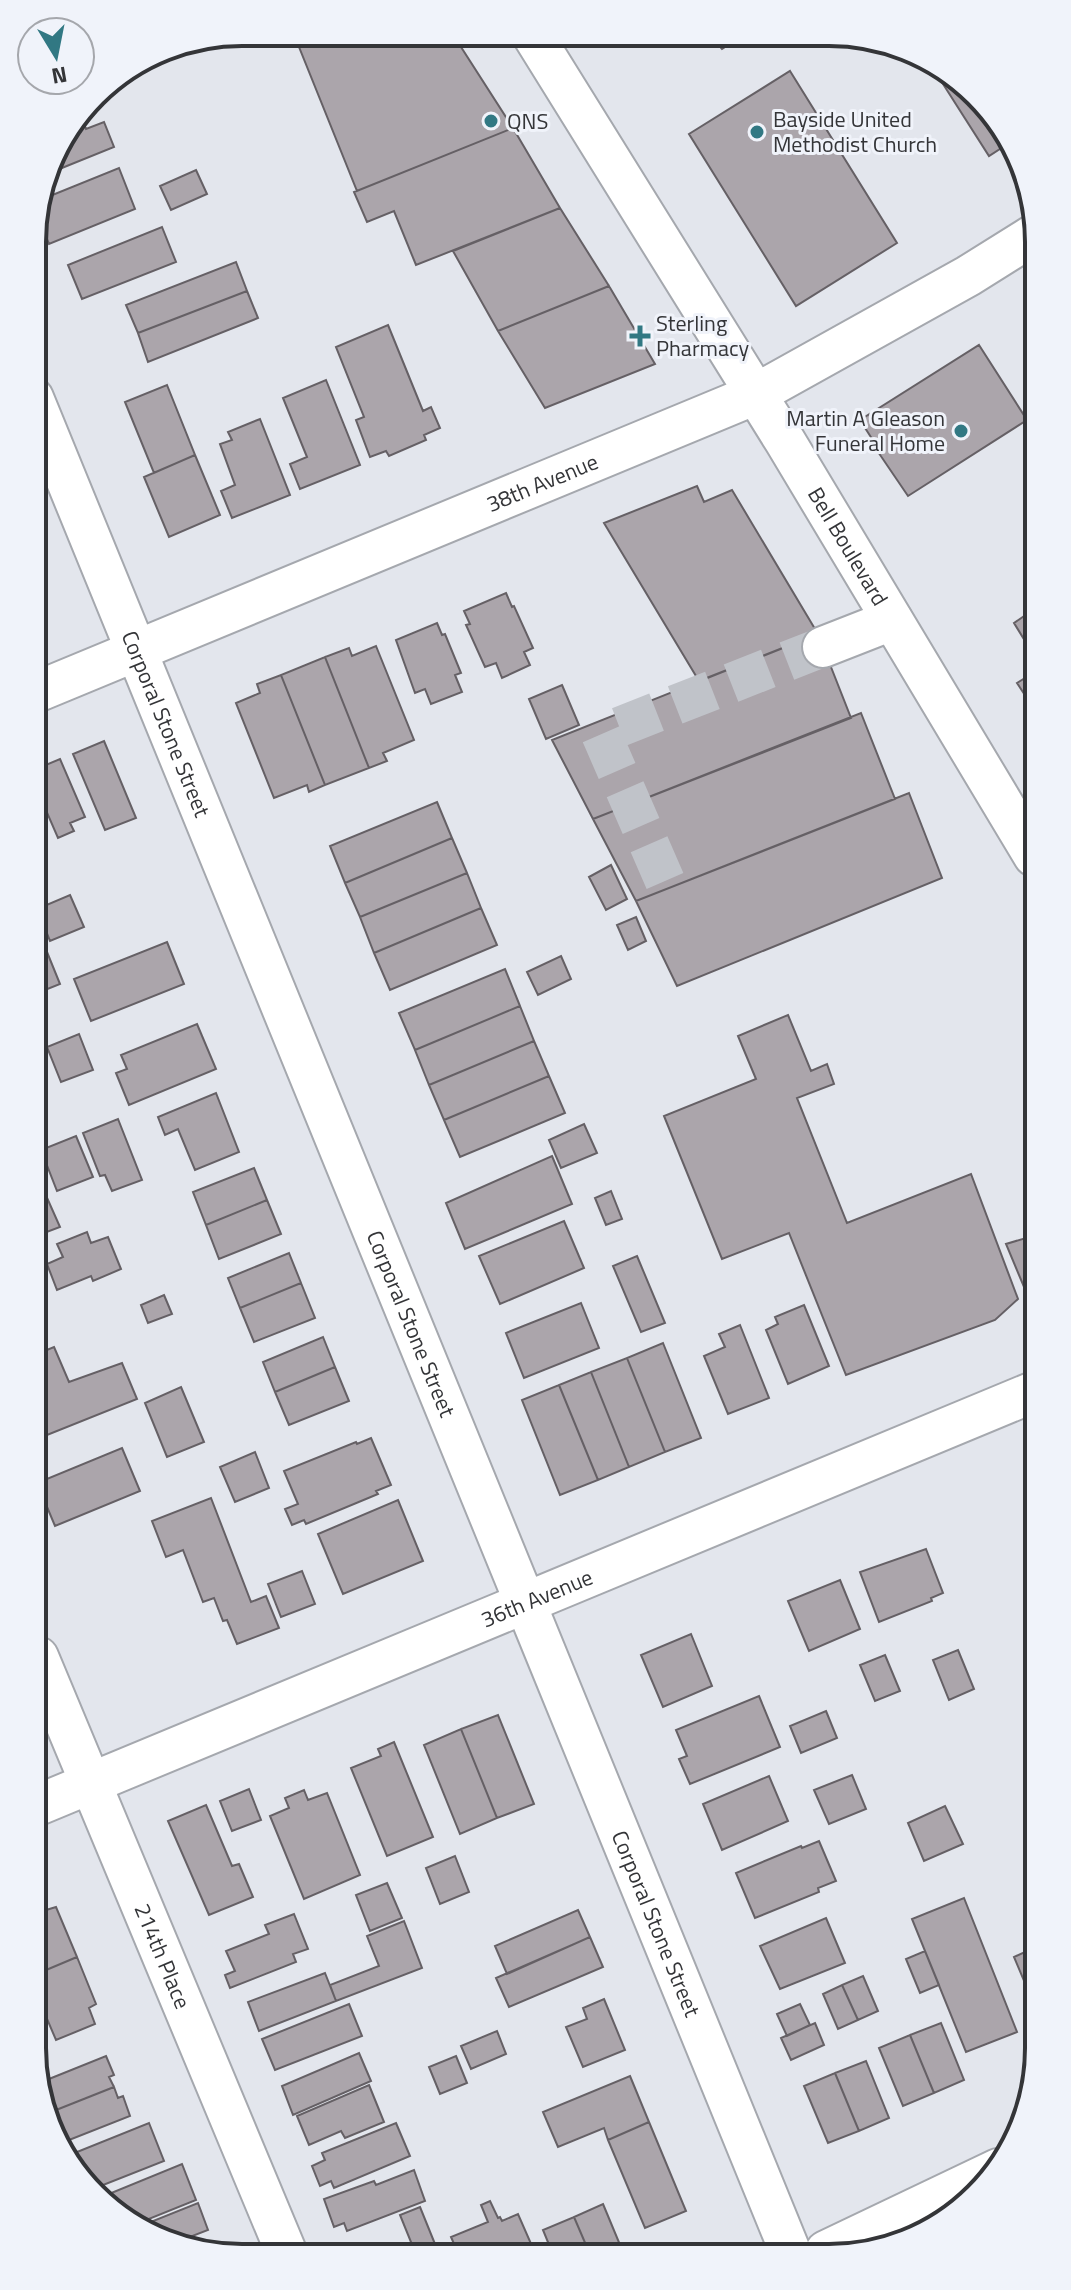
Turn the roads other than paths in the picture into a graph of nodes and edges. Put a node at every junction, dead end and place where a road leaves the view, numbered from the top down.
1 (539, 46) edge
2 (1025, 240) edge
3 (756, 394) junction
4 (46, 430) edge
5 (892, 620) junction
6 (823, 647) tunnel mouth
7 (137, 650) junction
8 (46, 688) edge
9 (1025, 841) edge
10 (1025, 1396) edge
11 (525, 1603) junction
12 (46, 1677) edge
13 (89, 1783) junction
14 (46, 1802) edge
15 (971, 2182) edge
16 (843, 2243) edge
17 (283, 2244) edge
18 (787, 2244) edge

1 - 3 street, Bell Boulevard
2 - 3 street, 38th Avenue
3 - 5 street, Bell Boulevard
3 - 7 street, 38th Avenue
4 - 7 street, Corporal Stone Street
5 - 6 street
5 - 9 street, Bell Boulevard
7 - 8 street, 38th Avenue
7 - 11 street, Corporal Stone Street
10 - 11 street, 36th Avenue
11 - 13 street, 36th Avenue
11 - 18 street, Corporal Stone Street
12 - 13 street, 214th Place
13 - 14 street, 36th Avenue
13 - 17 street, 214th Place
15 - 16 street

